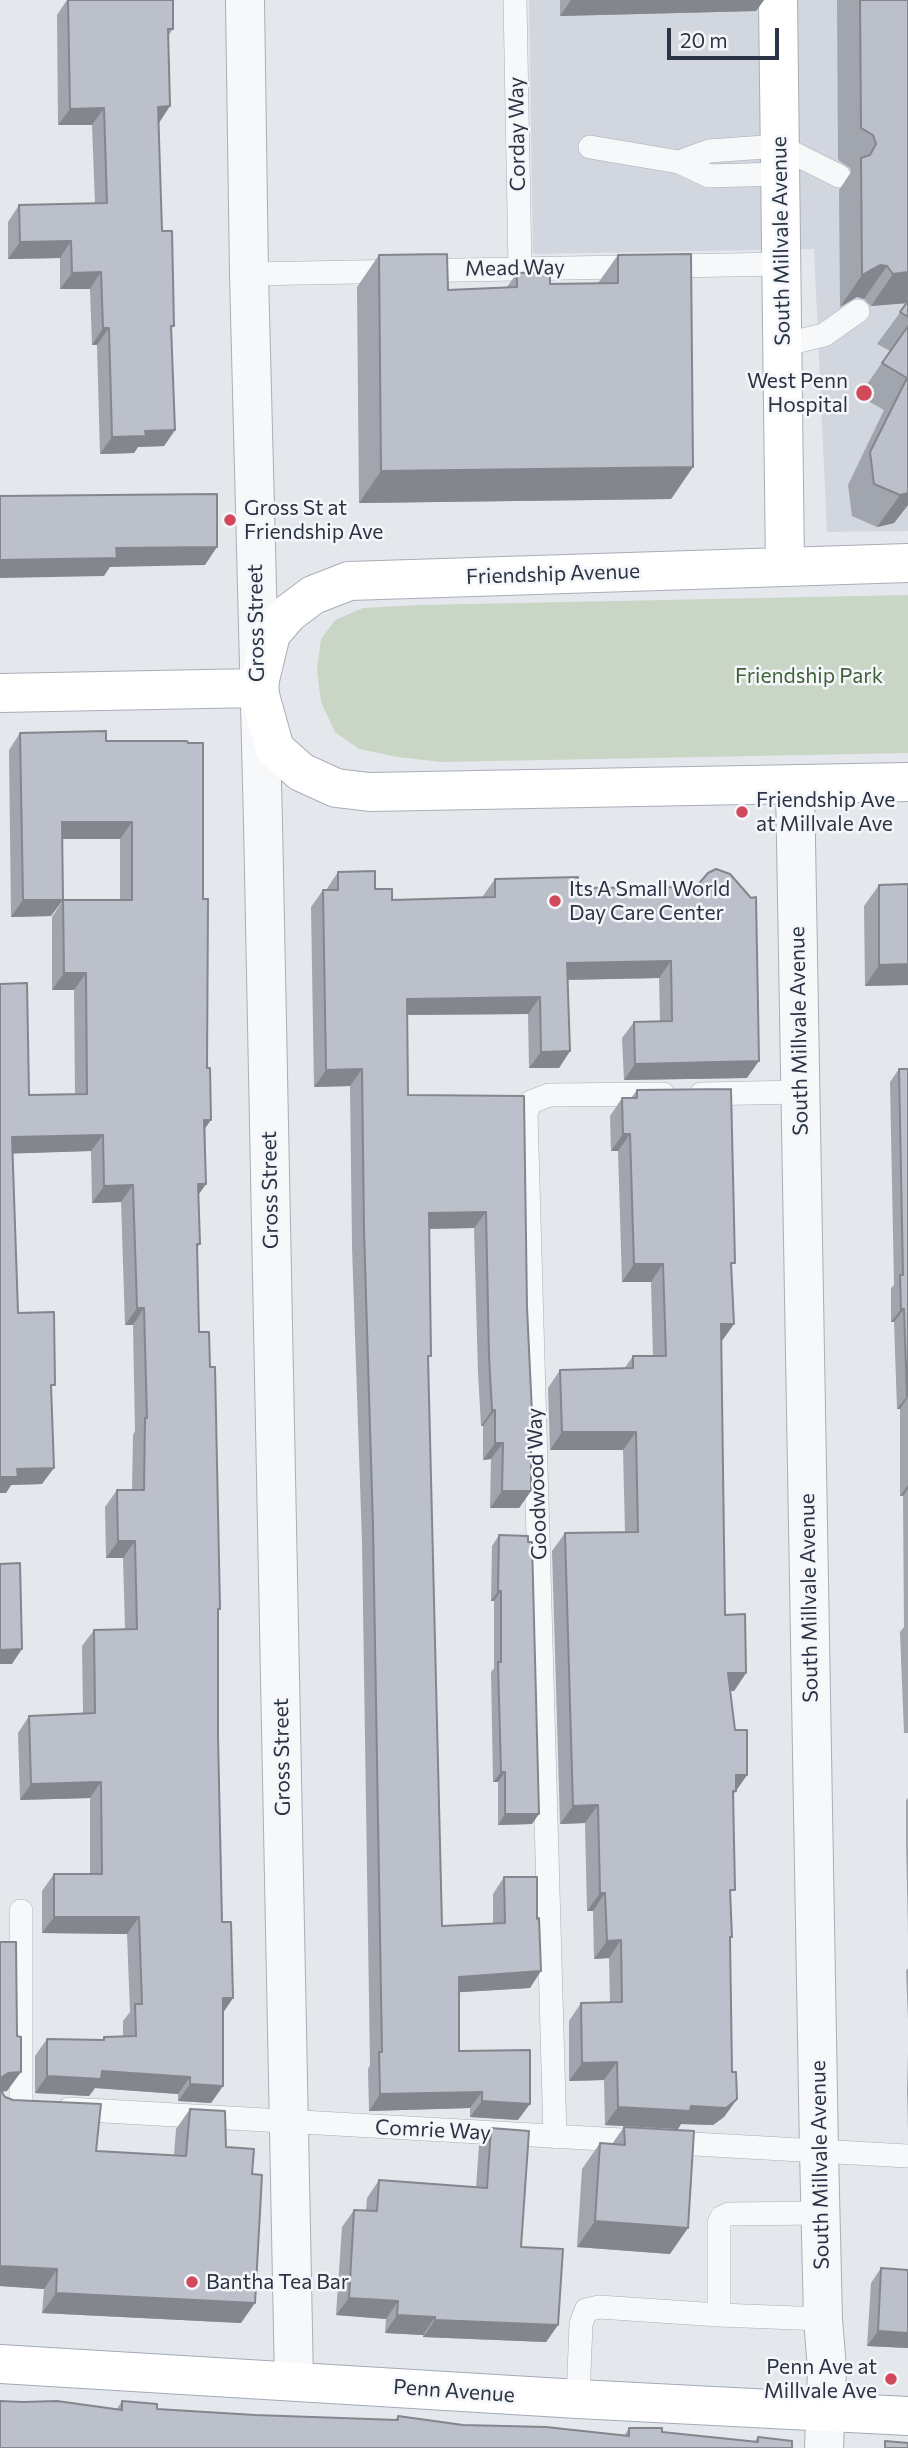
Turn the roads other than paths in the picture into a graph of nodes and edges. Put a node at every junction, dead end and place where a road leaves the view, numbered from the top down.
1 (245, 0) edge
2 (515, 0) edge
3 (778, 0) edge
4 (590, 147) dead end
5 (780, 160) junction
6 (839, 176) dead end
7 (781, 264) junction
8 (520, 267) junction
9 (249, 275) junction
10 (858, 311) dead end
11 (782, 345) junction
12 (908, 563) edge
13 (785, 566) junction
14 (258, 688) junction
15 (0, 693) edge
16 (908, 782) edge
17 (795, 784) junction
18 (799, 1092) junction
19 (21, 1911) dead end
20 (11, 2105) edge
21 (290, 2122) junction
22 (555, 2137) junction
23 (819, 2151) junction
24 (908, 2156) edge
25 (821, 2213) junction
26 (719, 2315) junction
27 (823, 2319) junction
28 (0, 2364) edge
29 (294, 2381) junction
30 (578, 2399) junction
31 (908, 2416) edge
32 (825, 2430) edge

1 - 9 street, Gross Street
2 - 8 lane, Corday Way
3 - 5 street, South Millvale Avenue
4 - 5 lane
5 - 6 lane
5 - 7 street, South Millvale Avenue
7 - 8 lane, Mead Way
7 - 11 street, South Millvale Avenue
8 - 9 lane, Mead Way
9 - 14 street, Gross Street
10 - 11 lane
11 - 13 street, South Millvale Avenue
12 - 13 street, Friendship Avenue
13 - 14 street, Friendship Avenue
14 - 15 street
14 - 17 street, Friendship Avenue
14 - 21 street, Gross Street
16 - 17 street, Friendship Avenue
17 - 18 street, South Millvale Avenue
18 - 22 lane, Goodwood Way
18 - 23 street, South Millvale Avenue
19 - 20 lane
20 - 21 lane, Comrie Way
21 - 22 lane, Comrie Way
21 - 29 street, Gross Street
22 - 23 lane, Comrie Way
23 - 24 lane, Comrie Way
23 - 25 street, South Millvale Avenue
25 - 26 lane
25 - 27 street, South Millvale Avenue
26 - 27 lane
26 - 30 lane
27 - 32 street, South Millvale Avenue
28 - 29 street, Penn Avenue
29 - 30 street, Penn Avenue
30 - 32 street, Penn Avenue
31 - 32 street, Penn Avenue

